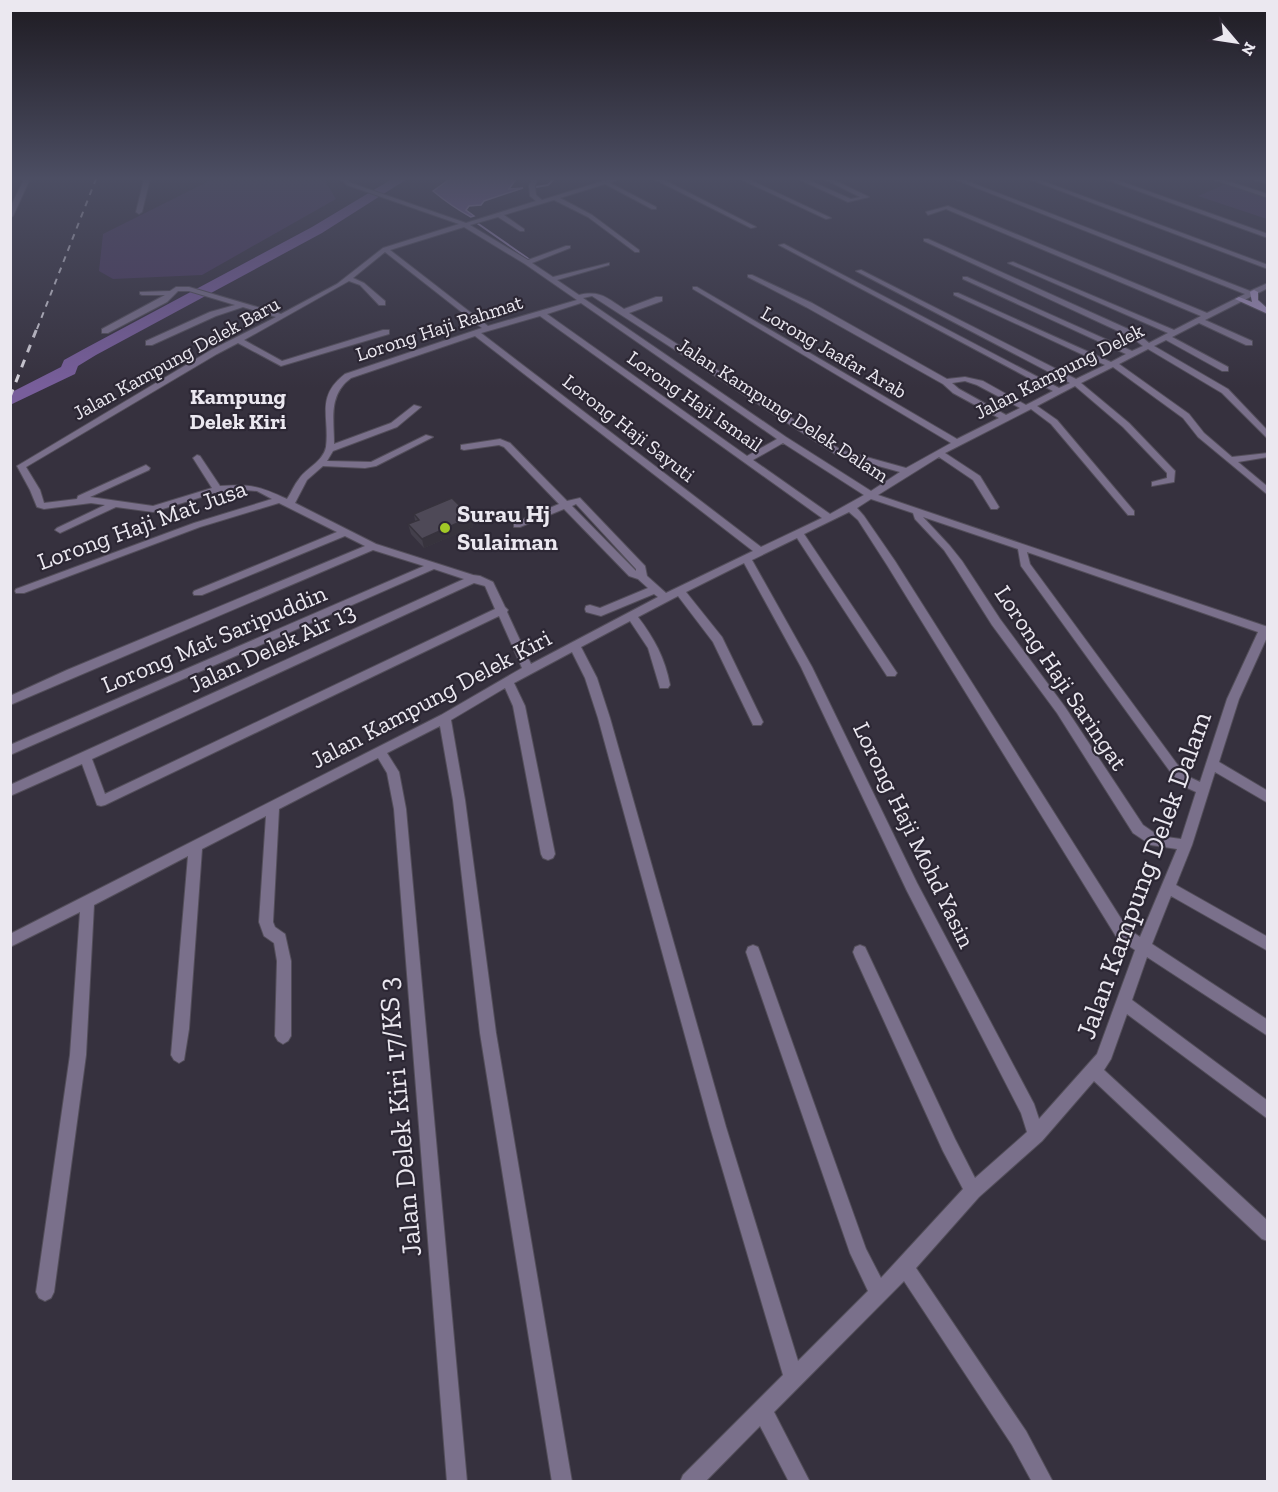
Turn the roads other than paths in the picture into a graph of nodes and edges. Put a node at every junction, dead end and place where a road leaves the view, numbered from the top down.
1 (385, 249) joint
2 (511, 249) edge
3 (564, 249) edge
4 (634, 249) edge
5 (789, 249) edge
6 (945, 249) edge
7 (1042, 249) edge
8 (1137, 249) edge
9 (1219, 249) edge
10 (637, 251) dead end
11 (534, 261) junction
12 (1011, 263) dead end
13 (607, 264) dead end
14 (1268, 267) edge
15 (859, 272) dead end
16 (750, 276) dead end
17 (348, 278) junction
18 (965, 278) dead end
19 (551, 280) junction
20 (1268, 285) edge
21 (695, 288) dead end
22 (170, 292) junction
23 (142, 293) dead end
24 (1252, 293) junction
25 (956, 294) dead end
26 (581, 298) junction
27 (659, 299) dead end
28 (1239, 299) junction
29 (382, 303) dead end
30 (924, 305) junction
31 (241, 306) junction
32 (1266, 311) edge
33 (540, 312) junction
34 (624, 312) junction
35 (905, 312) junction
36 (282, 317) junction
37 (1203, 318) junction
38 (487, 329) junction
39 (105, 331) dead end
40 (386, 332) dead end
41 (476, 333) junction
42 (1171, 335) junction
43 (239, 339) junction
44 (149, 343) dead end
45 (1249, 343) dead end
46 (1148, 346) junction
47 (1132, 354) junction
48 (1112, 365) junction
49 (1225, 369) dead end
50 (946, 382) junction
51 (1075, 382) junction
52 (1059, 391) junction
53 (417, 407) dead end
54 (1028, 407) junction
55 (1005, 418) junction
56 (429, 437) dead end
57 (1268, 437) edge
58 (783, 439) junction
59 (957, 443) junction
60 (465, 447) dead end
61 (330, 449) junction
62 (939, 453) junction
63 (1266, 455) edge
64 (197, 458) dead end
65 (930, 458) junction
66 (748, 459) junction
67 (1231, 460) junction
68 (954, 462) junction
69 (321, 463) junction
70 (146, 468) dead end
71 (907, 471) junction
72 (1155, 484) dead end
73 (217, 489) junction
74 (1268, 492) edge
75 (872, 496) junction
76 (279, 500) junction
77 (74, 501) junction
78 (115, 503) junction
79 (566, 505) junction
80 (289, 506) junction
81 (851, 507) junction
82 (994, 507) dead end
83 (918, 511) junction
84 (1131, 513) dead end
85 (829, 518) junction
86 (517, 525) dead end
87 (60, 530) dead end
88 (346, 532) junction
89 (800, 532) junction
90 (373, 546) junction
91 (1024, 547) junction
92 (759, 551) junction
93 (746, 558) junction
94 (434, 566) junction
95 (642, 573) junction
96 (476, 578) junction
97 (654, 590) junction
98 (20, 591) dead end
99 (680, 591) junction
100 (198, 593) dead end
101 (665, 598) junction
102 (590, 609) dead end
103 (503, 610) junction
104 (632, 617) junction
105 (1265, 631) edge
106 (575, 646) junction
107 (529, 671) junction
108 (891, 673) dead end
109 (508, 681) junction
110 (664, 685) dead end
111 (10, 701) edge
112 (445, 718) junction
113 (757, 722) dead end
114 (10, 750) edge
115 (85, 756) junction
116 (387, 762) junction
117 (1211, 763) junction
118 (1203, 789) junction
119 (10, 791) edge
120 (1268, 798) edge
121 (273, 807) junction
122 (1185, 845) junction
123 (196, 847) junction
124 (548, 854) dead end
125 (1169, 888) junction
126 (87, 903) junction
127 (10, 941) edge
128 (1268, 945) edge
129 (1144, 946) junction
130 (753, 952) dead end
131 (860, 952) dead end
132 (1125, 1004) junction
133 (1268, 1029) edge
134 (283, 1036) dead end
135 (179, 1055) dead end
136 (1094, 1071) junction
137 (1268, 1111) edge
138 (1036, 1135) junction
139 (973, 1191) junction
140 (1268, 1233) edge
141 (905, 1267) junction
142 (45, 1292) dead end
143 (879, 1293) junction
144 (793, 1377) junction
145 (763, 1411) junction
146 (457, 1482) edge
147 (562, 1482) edge
148 (690, 1482) edge
149 (800, 1482) edge
150 (1043, 1482) edge

1 - 17 street, Jalan Kampung Delek Baru
1 - 38 street
2 - 11 street, Jalan Kampung Delek Dalam
3 - 11 street
4 - 10 street
5 - 35 street
6 - 46 street
7 - 37 street
8 - 24 street
9 - 14 street
11 - 19 street, Jalan Kampung Delek Dalam
12 - 42 street
13 - 19 street
15 - 30 street
16 - 50 street
17 - 29 street
17 - 36 street, Jalan Kampung Delek Baru
18 - 47 street
19 - 26 street, Jalan Kampung Delek Dalam
20 - 24 street, Jalan Kampung Delek
21 - 59 street, Lorong Jaafar Arab
22 - 23 street
22 - 31 street
22 - 39 street
24 - 28 street, Jalan Kampung Delek
24 - 32 street
25 - 48 street
26 - 33 street, Lorong Haji Rahmat
26 - 34 street
26 - 58 street, Jalan Kampung Delek Dalam
27 - 34 street
28 - 32 street
28 - 37 street, Jalan Kampung Delek
30 - 35 street
30 - 51 street
31 - 36 street
31 - 44 street
33 - 38 street, Lorong Haji Rahmat
33 - 66 street, Lorong Haji Ismail
34 - 71 street
35 - 52 street
36 - 43 street, Jalan Kampung Delek Baru
37 - 42 street, Jalan Kampung Delek
37 - 45 street
38 - 41 street, Lorong Haji Rahmat
40 - 43 street
41 - 61 street, Lorong Haji Rahmat
41 - 92 street, Lorong Haji Sayuti
42 - 46 street, Jalan Kampung Delek
42 - 49 street
43 - 77 street, Jalan Kampung Delek Baru
46 - 47 street, Jalan Kampung Delek
46 - 57 street
47 - 48 street, Jalan Kampung Delek
48 - 51 street, Jalan Kampung Delek
48 - 67 street
50 - 54 street
50 - 55 street
51 - 52 street, Jalan Kampung Delek
51 - 72 street
52 - 54 street, Jalan Kampung Delek
53 - 61 street
54 - 55 street, Jalan Kampung Delek
54 - 84 street
55 - 59 street, Jalan Kampung Delek
56 - 69 street
58 - 66 street
58 - 75 street, Jalan Kampung Delek Dalam
59 - 62 street, Jalan Kampung Delek
60 - 79 street
61 - 69 street
62 - 65 street, Jalan Kampung Delek
62 - 68 street
63 - 67 street
64 - 73 street
65 - 68 street
65 - 71 street, Jalan Kampung Delek
66 - 85 street, Lorong Haji Ismail
67 - 74 street
68 - 82 street
69 - 80 street
70 - 77 street
71 - 75 street, Jalan Kampung Delek
73 - 76 street
73 - 78 street
75 - 81 street, Jalan Kampung Delek Kiri
75 - 83 street, Jalan Kampung Delek Dalam
76 - 80 street
76 - 98 street, Lorong Haji Mat Jusa
77 - 78 street
78 - 87 street
79 - 86 street
79 - 95 street
79 - 95 street
80 - 88 street
81 - 85 street, Jalan Kampung Delek Kiri
81 - 129 street
83 - 91 street, Jalan Kampung Delek Dalam
83 - 122 street, Lorong Haji Saringat
85 - 89 street, Jalan Kampung Delek Kiri
88 - 90 street
88 - 100 street
89 - 92 street, Jalan Kampung Delek Kiri
89 - 108 street
90 - 94 street
90 - 111 street
91 - 105 street, Jalan Kampung Delek Dalam
91 - 118 street
92 - 93 street, Jalan Kampung Delek Kiri
93 - 99 street, Jalan Kampung Delek Kiri
93 - 138 street, Lorong Haji Mohd Yasin
94 - 96 street
94 - 114 street, Lorong Mat Saripuddin
95 - 97 street
96 - 103 street
96 - 115 street, Jalan Delek Air 13
97 - 101 street
97 - 102 street
99 - 101 street, Jalan Kampung Delek Kiri
99 - 113 street
101 - 104 street, Jalan Kampung Delek Kiri
103 - 107 street
103 - 115 street
104 - 106 street, Jalan Kampung Delek Kiri
104 - 110 street
105 - 117 street, Jalan Kampung Delek Dalam
106 - 107 street, Jalan Kampung Delek Kiri
106 - 144 street
107 - 109 street, Jalan Kampung Delek Kiri
109 - 112 street, Jalan Kampung Delek Kiri
109 - 124 street
112 - 116 street, Jalan Kampung Delek Kiri
112 - 147 street
115 - 119 street, Jalan Delek Air 13
116 - 121 street, Jalan Kampung Delek Kiri
116 - 146 street, Jalan Delek Kiri 17/KS 3
117 - 118 street, Jalan Kampung Delek Dalam
117 - 120 street
118 - 122 street, Jalan Kampung Delek Dalam
121 - 123 street, Jalan Kampung Delek Kiri
121 - 134 street
122 - 125 street, Jalan Kampung Delek Dalam
123 - 126 street, Jalan Kampung Delek Kiri
123 - 135 street
125 - 128 street
125 - 129 street, Jalan Kampung Delek Dalam
126 - 127 street, Jalan Kampung Delek Kiri
126 - 142 street
129 - 132 street, Jalan Kampung Delek Dalam
129 - 133 street
130 - 143 street
131 - 139 street
132 - 136 street, Jalan Kampung Delek Dalam
132 - 137 street
136 - 138 street, Jalan Kampung Delek Dalam
136 - 140 street
138 - 139 street, Jalan Kampung Delek Dalam
139 - 141 street, Jalan Kampung Delek Dalam
141 - 143 street, Jalan Kampung Delek Dalam
141 - 150 street
143 - 144 street, Jalan Kampung Delek Dalam
144 - 145 street, Jalan Kampung Delek Dalam
145 - 148 street, Jalan Kampung Delek Dalam
145 - 149 street

